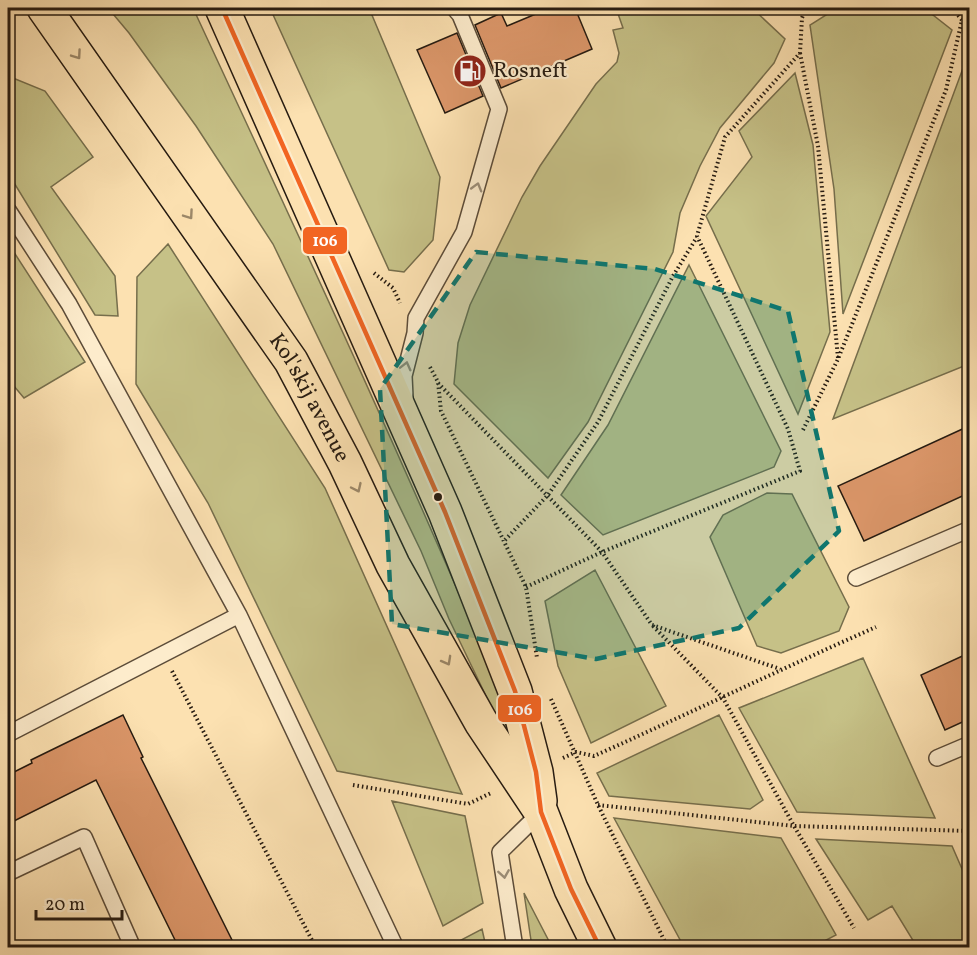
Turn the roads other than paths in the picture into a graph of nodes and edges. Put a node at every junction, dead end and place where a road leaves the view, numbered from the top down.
1 (44, 8) edge
2 (222, 8) edge
3 (454, 8) edge
4 (8, 210) edge
5 (407, 424) junction
6 (969, 529) edge
7 (856, 578) dead end
8 (239, 615) junction
9 (8, 734) edge
10 (969, 744) edge
11 (937, 758) dead end
12 (527, 775) junction
13 (541, 812) junction
14 (8, 873) edge
15 (133, 948) edge
16 (396, 948) edge
17 (515, 948) edge
18 (600, 948) edge

1 -> 12 main road, Kol'skij avenue
2 - 5 main road, Kol'skij avenue
5 -> 3 lane
4 - 8 lane
5 - 12 main road, Kol'skij avenue
6 - 7 lane
8 - 9 lane
8 - 16 lane
10 - 11 lane
12 - 13 main road, Kol'skij avenue
13 -> 17 lane
13 - 18 main road, Kol'skij avenue
14 - 15 lane

